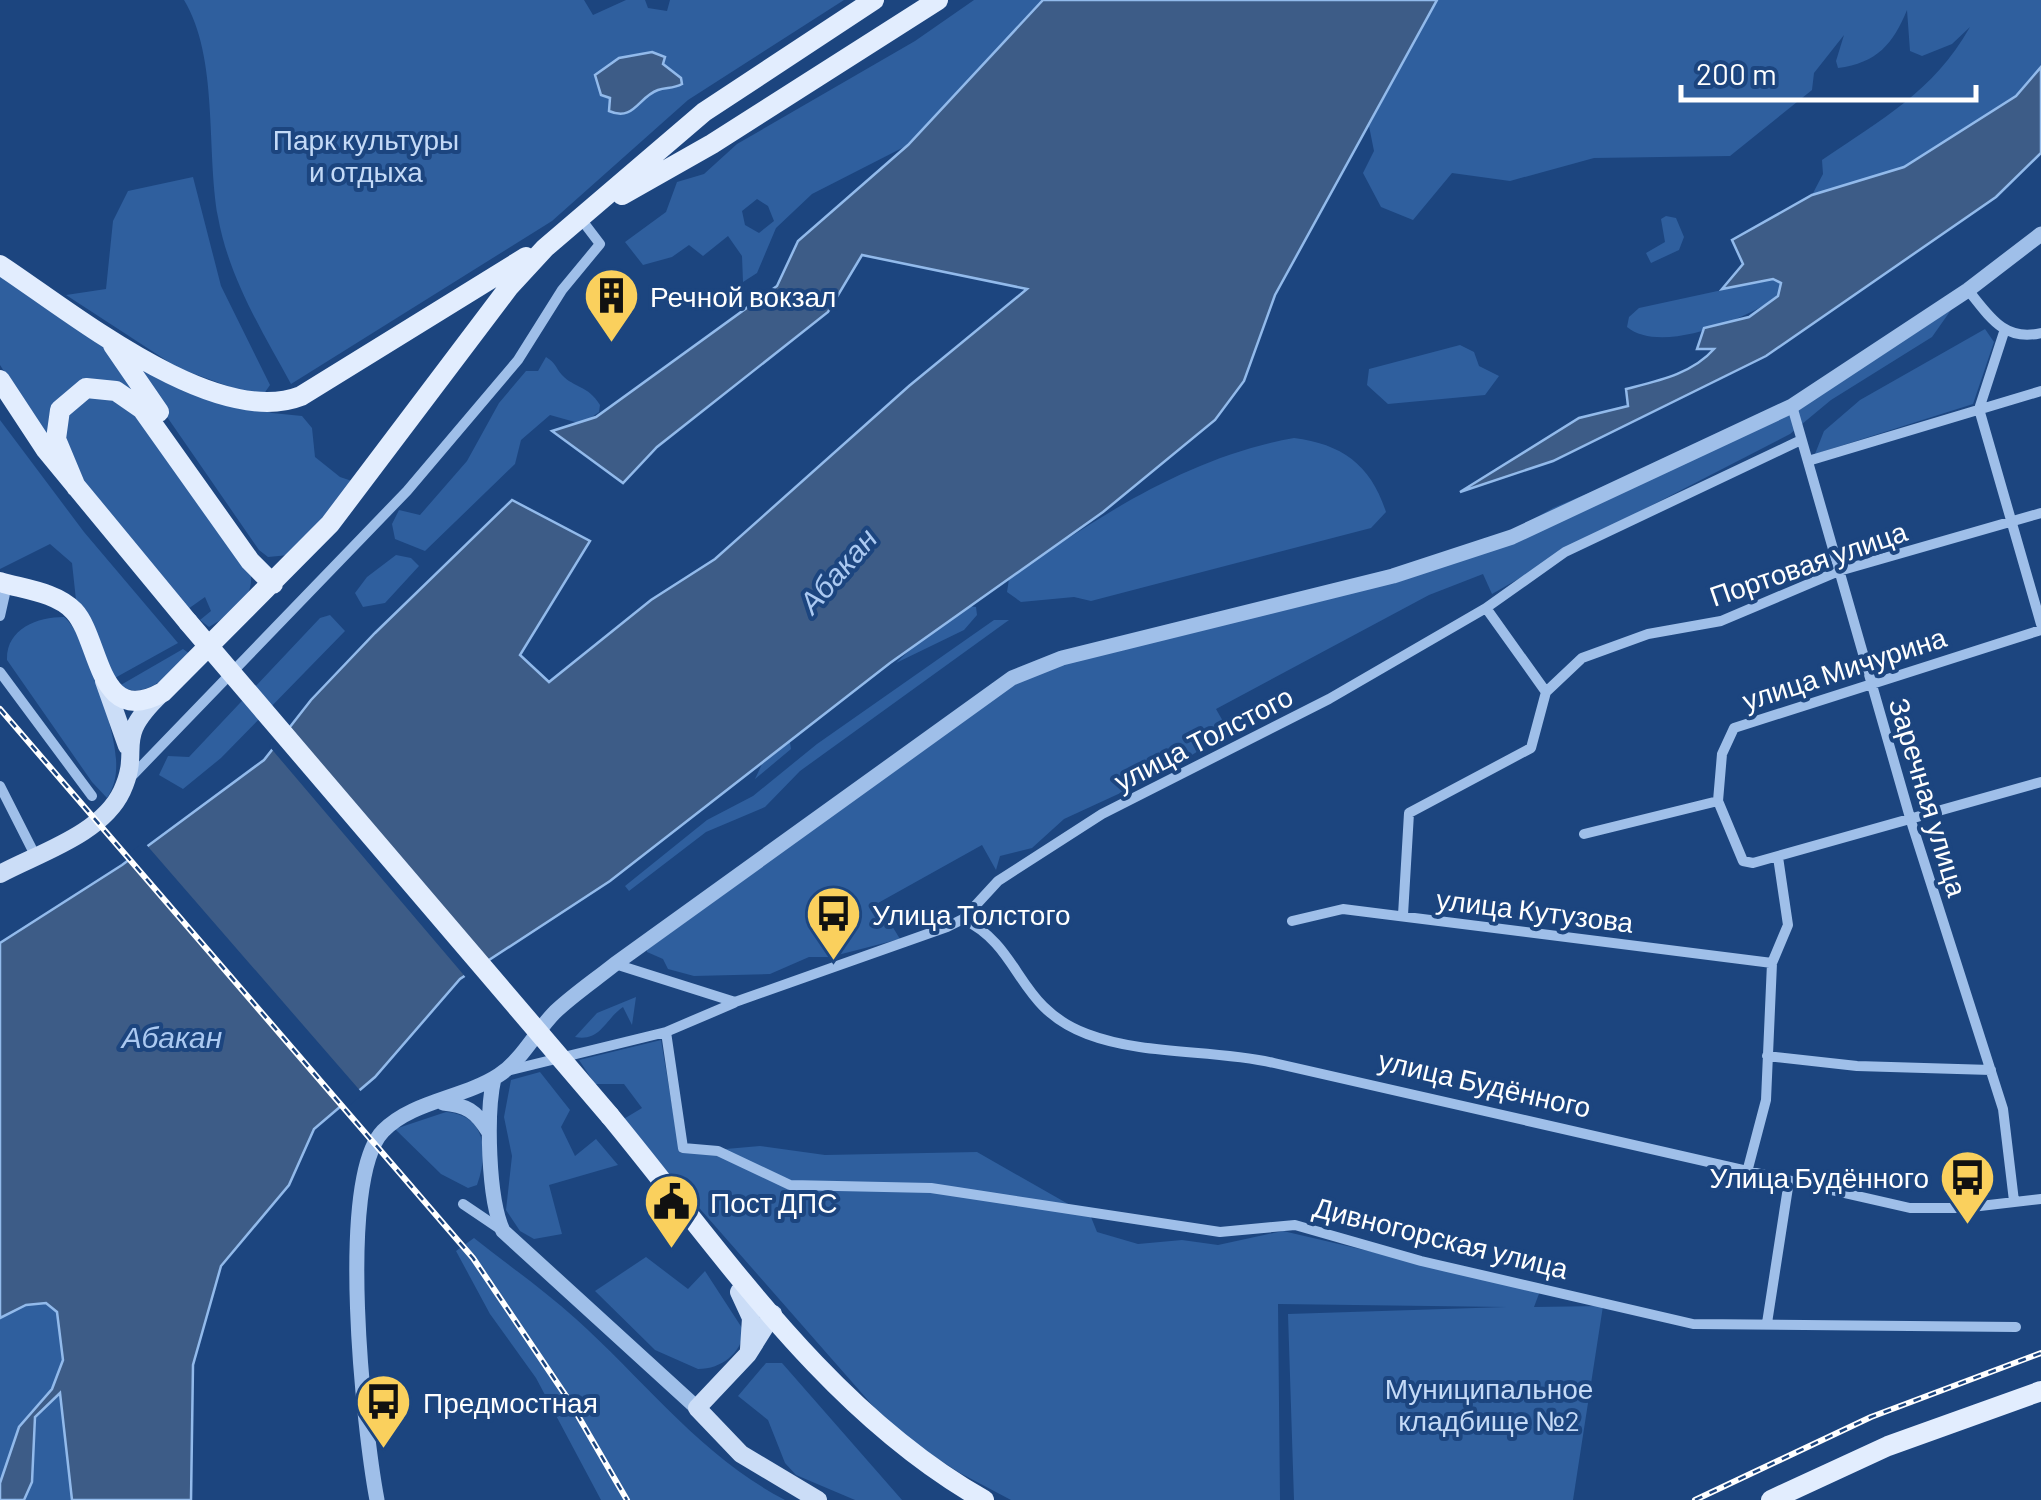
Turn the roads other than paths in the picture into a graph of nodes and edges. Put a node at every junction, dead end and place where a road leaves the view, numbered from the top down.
1 (874, 0) edge
2 (938, 0) edge
3 (581, 218) junction
4 (2041, 234) edge
5 (557, 237) junction
6 (0, 265) edge
7 (1968, 290) junction
8 (92, 326) junction
9 (2004, 332) junction
10 (2041, 333) edge
11 (0, 380) edge
12 (2041, 391) edge
13 (0, 402) edge
14 (1792, 406) junction
15 (1979, 409) junction
16 (1801, 440) junction
17 (1808, 461) junction
18 (76, 488) junction
19 (2041, 514) edge
20 (2012, 522) junction
21 (1839, 570) junction
22 (4, 583) edge
23 (273, 584) junction
24 (1486, 608) junction
25 (0, 612) edge
26 (184, 627) junction
27 (2041, 627) edge
28 (2, 674) edge
29 (103, 678) junction
30 (1871, 680) junction
31 (163, 692) junction
32 (1546, 692) junction
33 (127, 746) junction
34 (2041, 782) edge
35 (124, 783) junction
36 (0, 786) edge
37 (92, 796) dead end
38 (1718, 801) junction
39 (1911, 821) junction
40 (1584, 834) dead end
41 (34, 856) junction
42 (1778, 857) junction
43 (0, 874) edge
44 (1403, 915) junction
45 (963, 920) junction
46 (1292, 922) dead end
47 (1772, 963) junction
48 (615, 964) junction
49 (735, 1002) junction
50 (666, 1032) junction
51 (1767, 1056) junction
52 (1991, 1070) junction
53 (499, 1075) junction
54 (442, 1103) junction
55 (605, 1120) junction
56 (490, 1134) junction
57 (1747, 1172) junction
58 (1789, 1181) junction
59 (2041, 1198) edge
60 (2014, 1201) junction
61 (463, 1204) dead end
62 (503, 1231) junction
63 (739, 1292) junction
64 (770, 1320) junction
65 (1767, 1323) junction
66 (2016, 1326) dead end
67 (748, 1354) junction
68 (2041, 1391) edge
69 (696, 1408) junction
70 (377, 1500) edge
71 (818, 1500) edge
72 (965, 1500) edge
73 (984, 1500) edge
74 (1770, 1500) edge

1 - 3 main road
2 - 3 main road
3 - 5 main road
3 - 35 street
4 - 7 street
5 - 8 main road
5 - 23 main road
6 - 8 main road
7 - 9 street
7 - 14 street
8 - 23 main road
9 - 10 street
9 - 15 street
11 - 18 main road
12 - 15 street
13 - 26 main road
14 - 16 street, Заречная улица
14 - 48 street
15 - 17 street
15 - 20 street
16 - 17 street, Заречная улица
16 - 24 street, улица Толстого
17 - 21 street, Заречная улица
18 - 23 main road
18 - 26 main road
19 - 20 street, Портовая улица
20 - 21 street, Портовая улица
20 - 27 street
21 - 30 street, Заречная улица
21 - 32 street, Портовая улица
22 - 25 street
22 - 29 main road
23 - 31 main road
24 - 32 street
24 - 45 street, улица Толстого
26 - 55 main road, bridge
27 - 30 street, улица Мичурина
28 - 37 street
29 - 31 main road
29 - 33 main road
30 - 38 street, улица Мичурина
30 - 39 street, Заречная улица
31 - 33 main road
32 - 44 street
33 - 35 main road
34 - 39 street
35 - 41 main road
36 - 41 street
38 - 40 street
38 - 42 street
39 - 42 street
39 - 52 street, Заречная улица
41 - 43 main road
42 - 47 street
44 - 46 street, улица Кутузова
44 - 47 street, улица Кутузова
45 - 49 street, улица Толстого
45 - 57 street, улица Будённого
47 - 51 street
48 - 49 street
48 - 53 street
49 - 50 street, улица Толстого
50 - 53 street, улица Толстого
50 - 65 street, Дивногорская улица
51 - 52 street
51 - 57 street
52 - 60 street, Заречная улица
53 - 54 street
53 - 56 street
54 - 56 street
54 - 70 street
55 - 63 main road
55 - 64 main road
56 - 62 street
57 - 58 street, улица Будённого
58 - 60 street, улица Будённого
58 - 65 street
59 - 60 street, улица Будённого
61 - 62 street
62 - 69 street
63 - 64 main road
63 - 67 main road
64 - 67 main road
64 - 72 main road
64 - 73 main road
65 - 66 street, Дивногорская улица
67 - 69 main road
68 - 74 main road
69 - 71 main road

